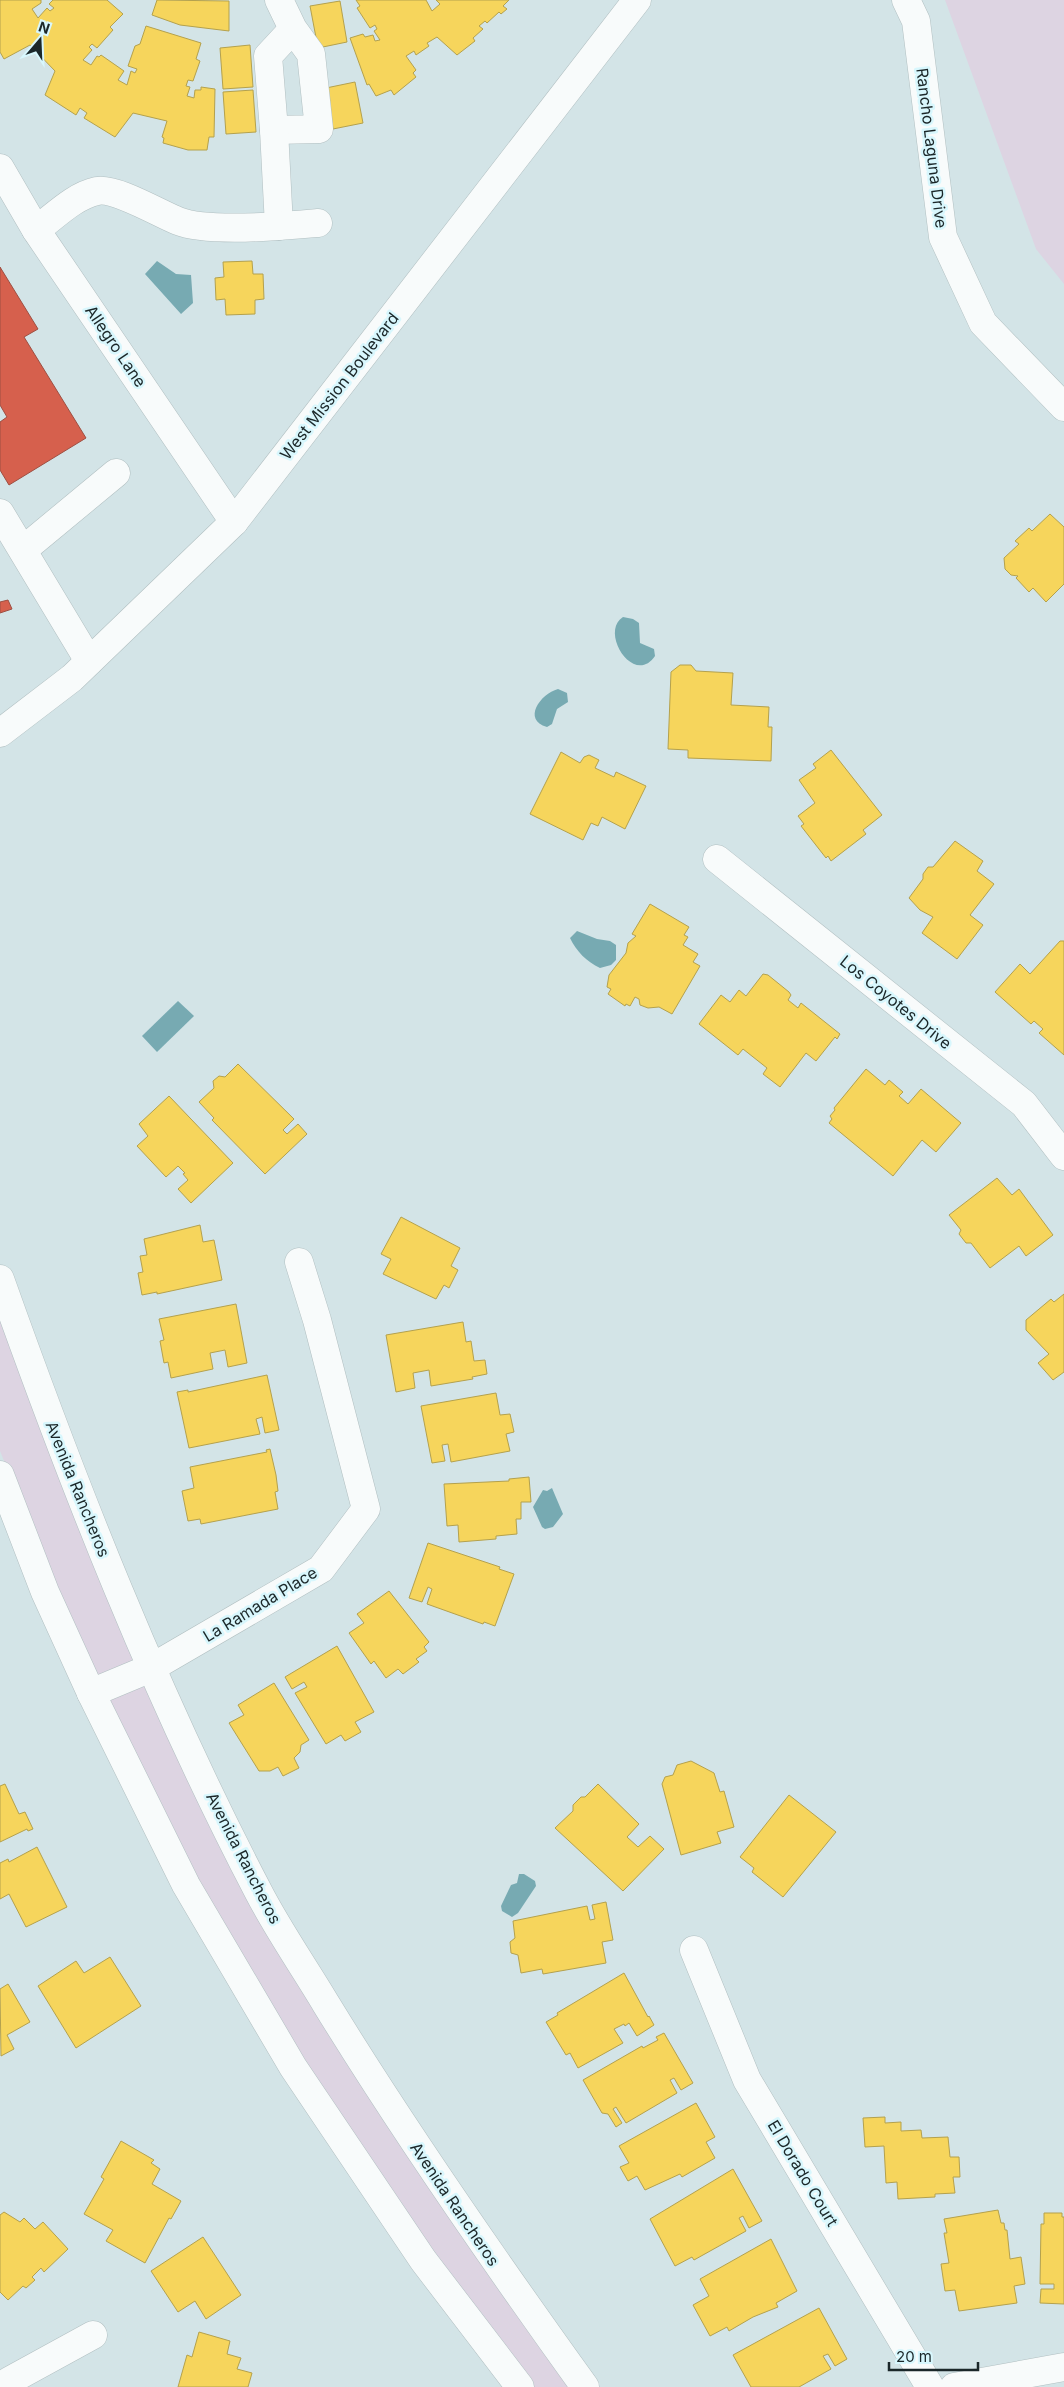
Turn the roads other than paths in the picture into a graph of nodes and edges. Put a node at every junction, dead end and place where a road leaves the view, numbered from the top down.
1 (279, 0) edge
2 (637, 0) edge
3 (906, 0) edge
4 (292, 29) junction
5 (274, 130) junction
6 (0, 168) edge
7 (318, 223) dead end
8 (278, 226) junction
9 (36, 230) junction
10 (1064, 407) edge
11 (116, 473) dead end
12 (0, 513) edge
13 (234, 522) junction
14 (23, 550) junction
15 (89, 661) junction
16 (0, 732) edge
17 (717, 858) dead end
18 (1064, 1156) edge
19 (299, 1262) dead end
20 (0, 1279) edge
21 (0, 1474) edge
22 (150, 1668) junction
23 (91, 1693) junction
24 (694, 1950) dead end
25 (93, 2335) dead end
26 (1064, 2367) edge
27 (6, 2384) edge
28 (520, 2387) edge
29 (585, 2387) edge
30 (930, 2387) edge
31 (954, 2387) edge

1 - 4 main road
2 - 13 main road, West Mission Boulevard
3 - 10 main road, Rancho Laguna Drive
4 - 5 main road
4 - 5 main road
5 - 8 main road
6 - 9 main road, Allegro Lane
7 - 8 main road
8 - 9 main road
9 - 13 main road, Allegro Lane
11 - 14 main road
12 - 14 main road
13 - 15 main road, West Mission Boulevard
14 - 15 main road
15 - 16 main road, West Mission Boulevard
17 - 18 main road, Los Coyotes Drive
19 - 22 main road, La Ramada Place
20 - 22 main road, Avenida Rancheros
21 - 23 main road
22 - 23 main road, La Ramada Place
22 - 29 main road, Avenida Rancheros
23 - 28 main road
24 - 30 main road, El Dorado Court
25 - 27 main road
26 - 31 main road

